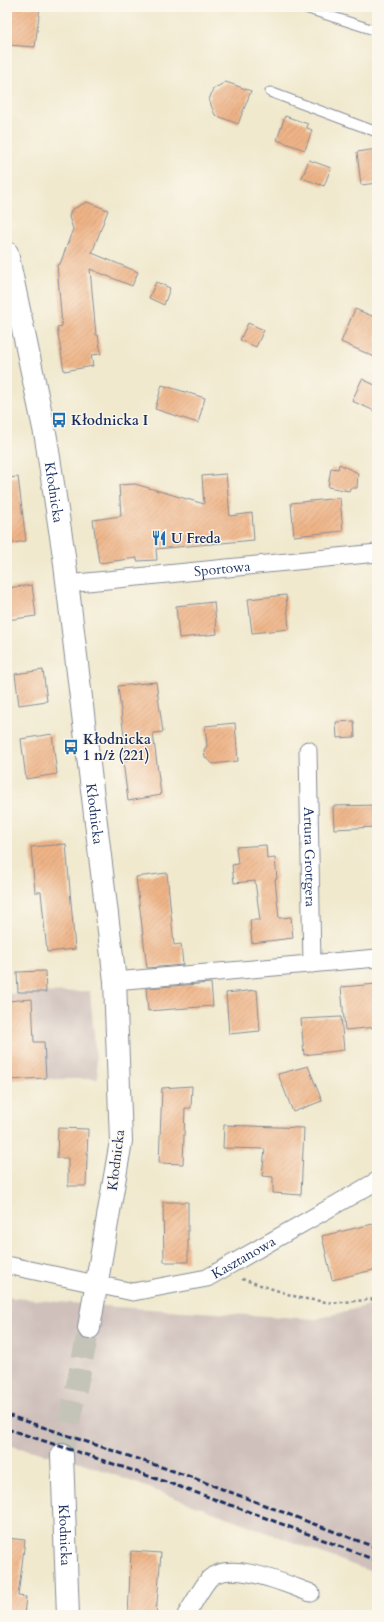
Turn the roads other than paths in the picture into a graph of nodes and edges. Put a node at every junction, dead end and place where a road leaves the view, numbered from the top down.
1 (302, 7) edge
2 (377, 31) edge
3 (270, 92) dead end
4 (377, 132) edge
5 (7, 253) edge
6 (377, 554) edge
7 (67, 584) junction
8 (308, 750) dead end
9 (377, 958) edge
10 (312, 964) junction
11 (115, 980) junction
12 (377, 1182) edge
13 (7, 1266) edge
14 (97, 1284) junction
15 (89, 1328) tunnel mouth
16 (62, 1455) tunnel mouth
17 (311, 1593) dead end
18 (68, 1615) edge
19 (186, 1615) edge

1 - 2 lane
3 - 4 lane
5 - 7 main road, Kłodnicka
6 - 7 street, Sportowa
7 - 11 main road, Kłodnicka
8 - 10 street, Artura Grottgera
9 - 10 street
10 - 11 street
11 - 14 main road, Kłodnicka
12 - 14 street, Kasztanowa
13 - 14 street, Kasztanowa
14 - 15 main road, Kłodnicka
16 - 18 main road, Kłodnicka
17 - 19 street

